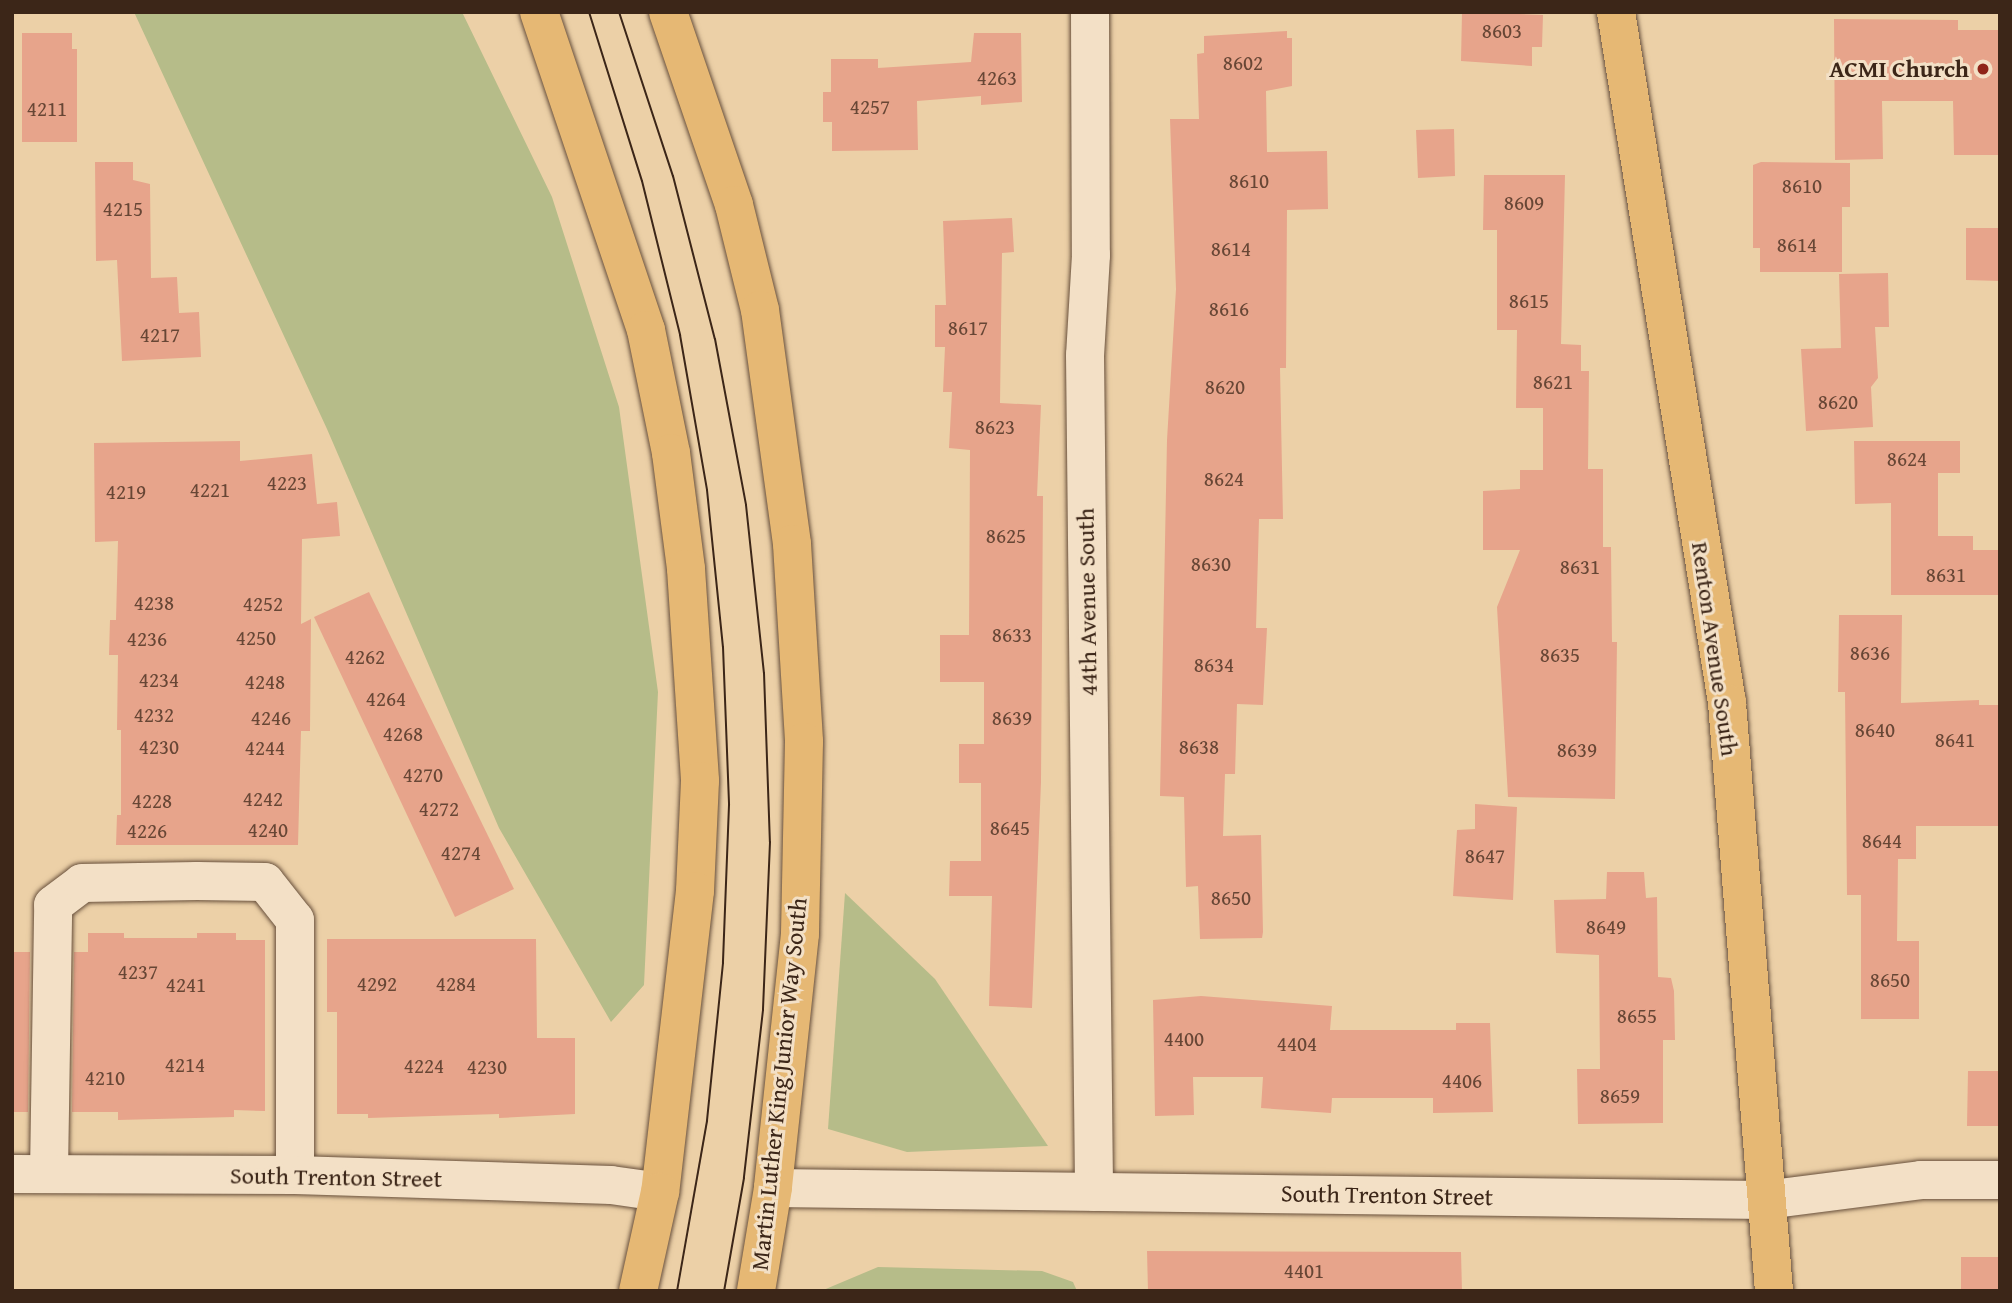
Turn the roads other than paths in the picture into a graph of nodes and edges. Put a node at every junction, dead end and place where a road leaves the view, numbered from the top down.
1 (539, 12) edge
2 (668, 12) edge
3 (1090, 12) edge
4 (1616, 12) edge
5 (50, 1173) junction
6 (12, 1174) edge
7 (295, 1175) junction
8 (2000, 1180) edge
9 (772, 1188) junction
10 (660, 1192) junction
11 (1094, 1192) junction
12 (1765, 1200) junction
13 (638, 1291) edge
14 (756, 1291) edge
15 (1774, 1291) edge

1 - 10 main road
2 - 9 main road, Martin Luther King Junior Way South
3 - 11 street, 44th Avenue South
4 - 12 main road, Renton Avenue South
5 - 6 street, South Trenton Street
5 - 7 street, South Trenton Street
5 - 7 street
7 - 10 street, South Trenton Street
8 - 12 street, South Trenton Street
9 - 11 street, South Trenton Street
9 - 14 main road, Martin Luther King Junior Way South
10 - 13 main road
11 - 12 street, South Trenton Street
12 - 15 main road, Renton Avenue South

